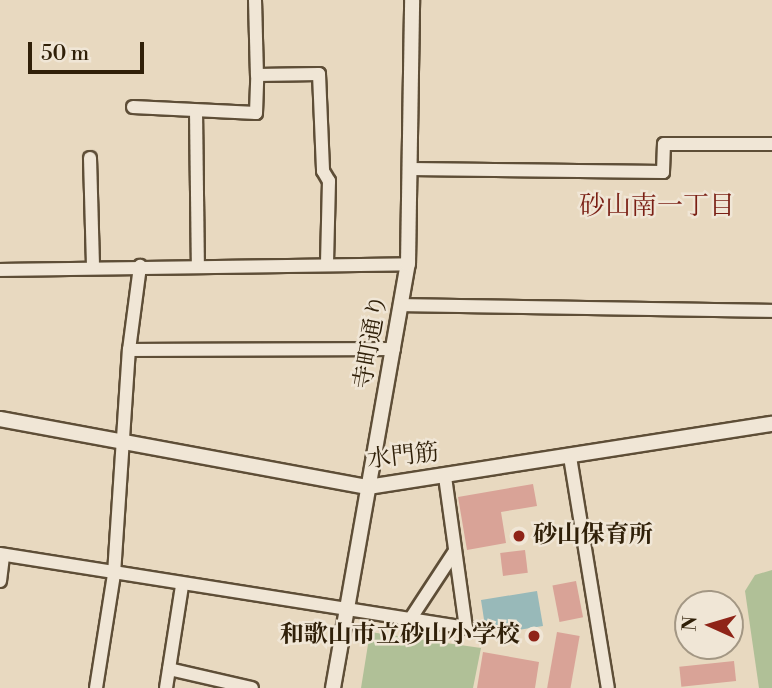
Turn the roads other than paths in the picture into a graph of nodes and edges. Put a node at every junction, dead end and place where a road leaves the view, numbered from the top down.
1 (254, 0) edge
2 (412, 0) edge
3 (257, 75) junction
4 (133, 107) dead end
5 (196, 111) junction
6 (772, 144) edge
7 (90, 158) dead end
8 (410, 169) junction
9 (327, 264) junction
10 (408, 264) junction
11 (198, 265) junction
12 (140, 266) junction
13 (93, 267) junction
14 (0, 270) edge
15 (402, 305) junction
16 (772, 311) edge
17 (394, 349) junction
18 (129, 350) junction
19 (0, 419) edge
20 (772, 424) edge
21 (121, 442) junction
22 (570, 457) junction
23 (445, 476) junction
24 (368, 487) junction
25 (455, 551) junction
26 (2, 554) edge
27 (114, 574) junction
28 (0, 581) edge
29 (183, 586) junction
30 (345, 612) junction
31 (411, 618) junction
32 (169, 669) junction
33 (96, 688) edge
34 (166, 688) edge
35 (252, 688) edge
36 (333, 688) edge
37 (608, 688) edge

1 - 3 street
2 - 8 street, 寺町通り
3 - 5 street
3 - 9 street
4 - 5 street
5 - 11 street
6 - 8 street
7 - 13 street
8 - 10 street, 寺町通り
9 - 10 street
9 - 11 street
10 - 15 street, 寺町通り
11 - 12 street
12 - 13 street
12 - 18 street
13 - 14 street
15 - 16 street
15 - 17 street, 寺町通り
17 - 18 street
17 - 24 street, 寺町通り
18 - 21 street
19 - 21 street, 水門筋
20 - 22 street, 水門筋
21 - 24 street, 水門筋
21 - 27 street
22 - 23 street, 水門筋
22 - 37 street
23 - 24 street, 水門筋
23 - 25 street
24 - 30 street, 寺町通り
25 - 31 street
25 - 31 street
26 - 27 street
26 - 28 street
27 - 29 street
27 - 33 street
29 - 30 street
29 - 32 street
30 - 31 street
30 - 36 street, 寺町通り
32 - 34 street
32 - 35 street

